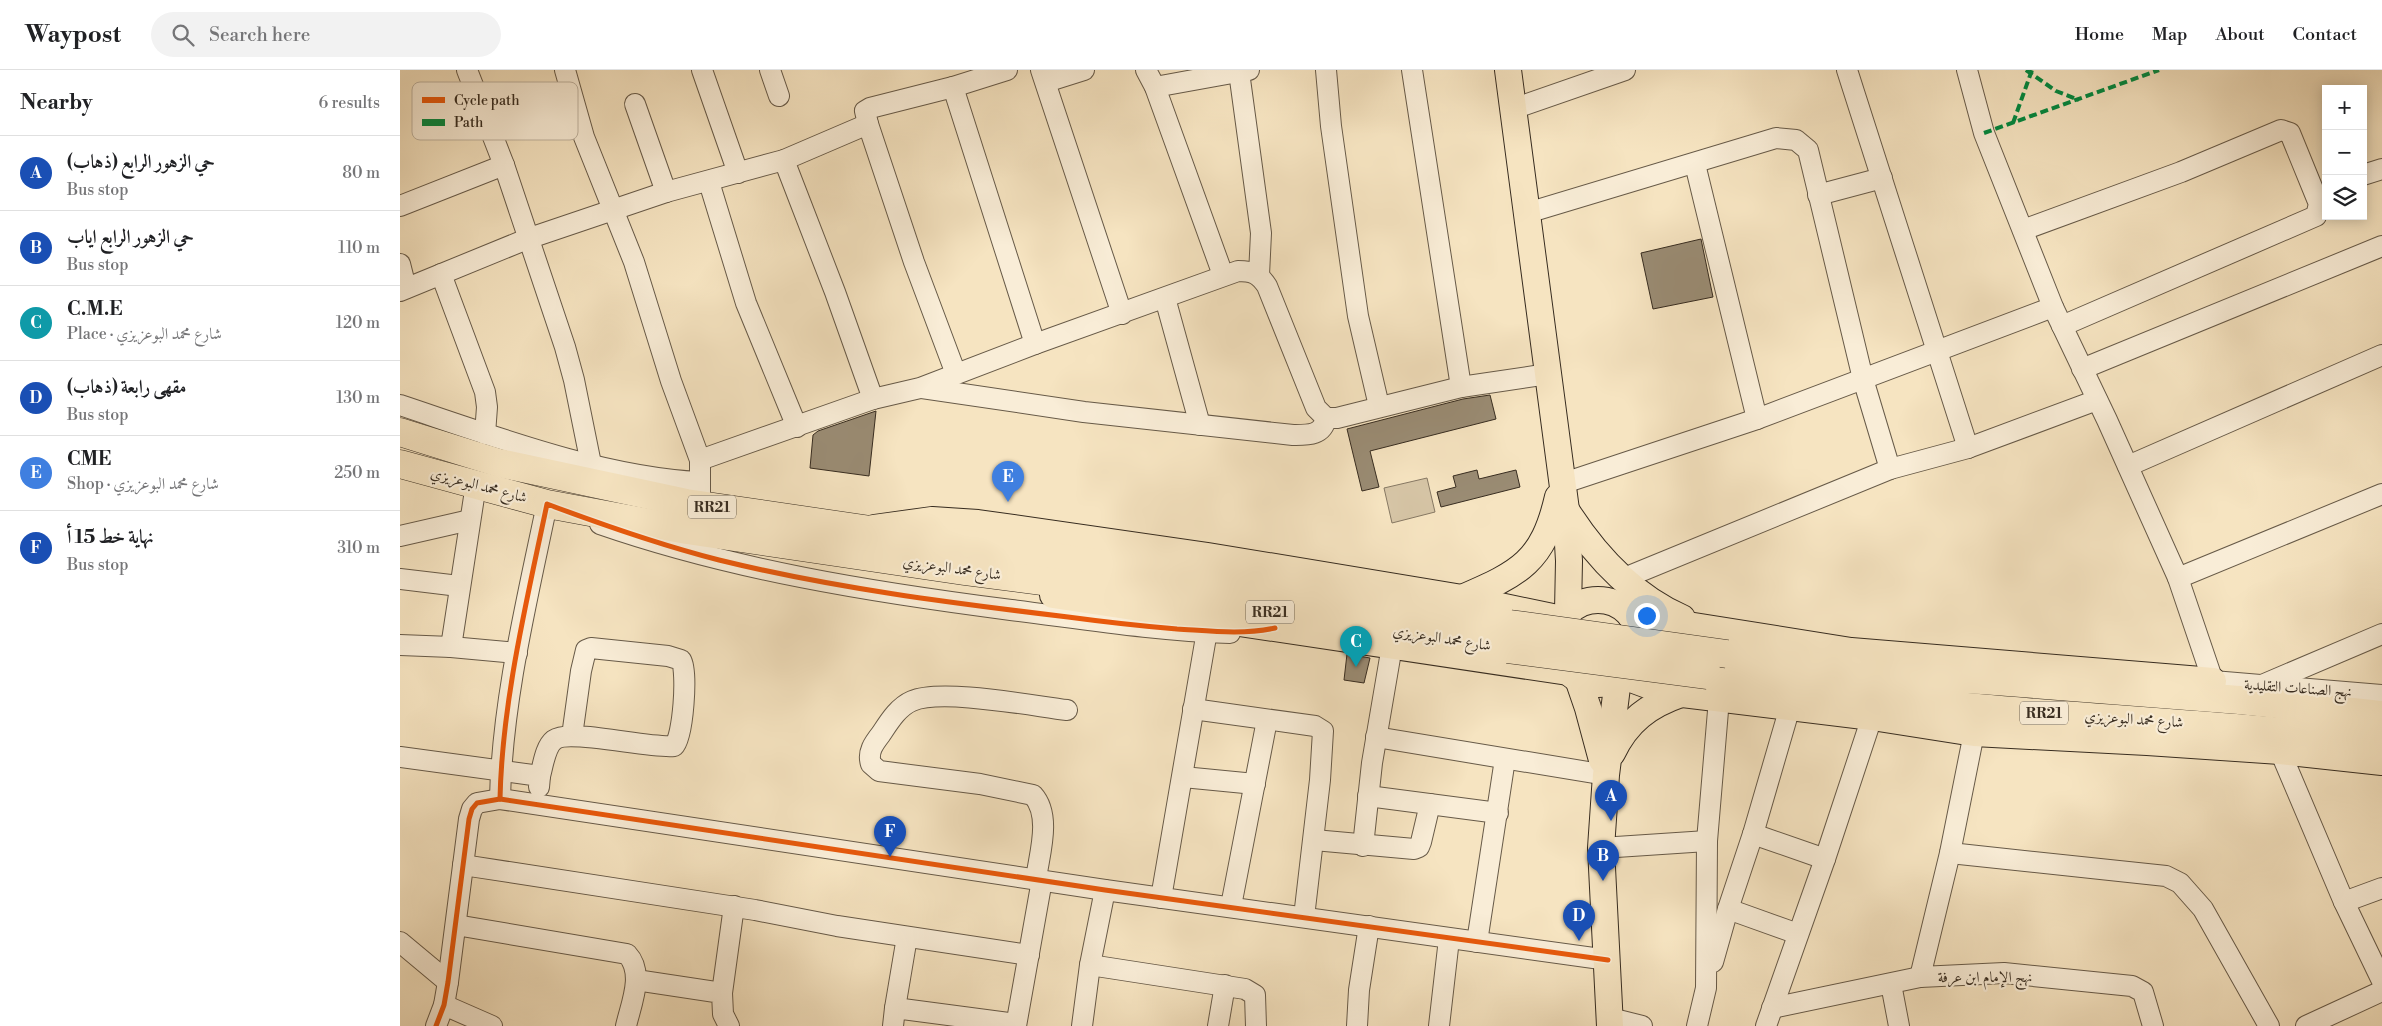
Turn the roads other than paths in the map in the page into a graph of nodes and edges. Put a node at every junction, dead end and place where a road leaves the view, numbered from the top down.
1 (467, 70) edge
2 (702, 70) edge
3 (770, 70) edge
4 (1007, 70) edge
5 (1084, 70) edge
6 (1326, 70) edge
7 (1412, 70) edge
8 (1508, 70) edge
9 (1625, 70) edge
10 (1846, 70) edge
11 (1967, 70) edge
12 (1244, 71) edge
13 (1044, 76) edge
14 (1151, 78) edge
15 (471, 82) edge
16 (953, 87) junction
17 (779, 96) dead end
18 (635, 104) dead end
19 (1513, 109) junction
20 (578, 116) edge
21 (868, 124) junction
22 (494, 140) edge
23 (784, 160) junction
24 (1695, 164) junction
25 (504, 165) junction
26 (738, 173) junction
27 (1882, 178) junction
28 (709, 182) junction
29 (2320, 190) edge
30 (666, 192) junction
31 (1818, 195) junction
32 (400, 206) edge
33 (612, 211) junction
34 (1526, 213) junction
35 (2023, 230) junction
36 (527, 239) junction
37 (2382, 246) edge
38 (400, 264) edge
39 (441, 274) junction
40 (1223, 275) junction
41 (1259, 275) junction
42 (403, 290) edge
43 (1165, 298) junction
44 (2053, 307) junction
45 (1122, 314) junction
46 (2062, 326) junction
47 (1035, 344) junction
48 (1936, 352) junction
49 (2382, 356) edge
50 (2082, 369) junction
51 (956, 374) junction
52 (1548, 374) junction
53 (1863, 379) junction
54 (1461, 387) junction
55 (920, 388) junction
56 (873, 399) junction
57 (2097, 400) junction
58 (400, 405) edge
59 (1379, 406) junction
60 (1326, 418) junction
61 (1757, 419) junction
62 (1200, 425) junction
63 (797, 427) junction
64 (400, 432) edge
65 (485, 434) junction
66 (1968, 448) junction
67 (700, 460) junction
68 (400, 464) edge
69 (591, 464) junction
70 (2128, 466) junction
71 (1890, 469) junction
72 (476, 484) junction
73 (1561, 484) junction
74 (700, 494) junction
75 (2382, 494) edge
76 (547, 504) junction
77 (1566, 518) junction
78 (470, 520) junction
79 (400, 536) edge
80 (886, 559) junction
81 (2178, 578) junction
82 (400, 579) edge
83 (1622, 579) junction
84 (459, 586) junction
85 (1453, 606) junction
86 (1626, 611) junction
87 (1565, 615) junction
88 (1275, 628) junction
89 (1705, 628) junction
90 (1207, 631) junction
91 (2382, 634) edge
92 (1509, 637) junction
93 (400, 645) edge
94 (1392, 646) junction
95 (451, 647) junction
96 (517, 653) junction
97 (2331, 654) junction
98 (1573, 676) junction
99 (1620, 678) junction
100 (2214, 681) junction
101 (2259, 686) junction
102 (2329, 691) junction
103 (1681, 694) junction
104 (2382, 695) edge
105 (1719, 699) junction
106 (1790, 707) junction
107 (1067, 710) dead end
108 (1193, 710) junction
109 (2382, 715) edge
110 (1872, 717) junction
111 (1267, 720) junction
112 (1974, 733) junction
113 (572, 736) junction
114 (1376, 737) junction
115 (2382, 741) edge
116 (2280, 751) junction
117 (400, 757) edge
118 (1506, 759) junction
119 (2382, 762) edge
120 (501, 771) junction
121 (1606, 775) junction
122 (540, 776) junction
123 (1183, 777) junction
124 (1255, 784) junction
125 (1368, 796) junction
126 (500, 800) junction
127 (537, 804) junction
128 (1430, 804) junction
129 (1498, 813) junction
130 (1753, 834) junction
131 (1314, 840) junction
132 (1706, 842) junction
133 (1362, 846) junction
134 (1601, 848) junction
135 (1950, 853) junction
136 (1825, 859) junction
137 (463, 865) junction
138 (1039, 880) junction
139 (2382, 888) edge
140 (1105, 890) junction
141 (1161, 898) junction
142 (2344, 902) junction
143 (734, 906) junction
144 (1231, 906) junction
145 (1728, 909) junction
146 (1304, 917) junction
147 (456, 925) junction
148 (1369, 926) junction
149 (1798, 934) junction
150 (907, 937) junction
151 (1449, 939) junction
152 (400, 942) edge
153 (1477, 942) junction
154 (1029, 955) junction
155 (1608, 960) junction
156 (1090, 966) junction
157 (1920, 977) junction
158 (636, 980) junction
159 (2382, 981) edge
160 (448, 982) junction
161 (1891, 984) junction
162 (1225, 985) junction
163 (1706, 988) junction
164 (2382, 991) edge
165 (722, 993) junction
166 (444, 1005) junction
167 (894, 1017) edge
168 (1769, 1017) edge
169 (1610, 1022) edge
170 (1016, 1025) edge
171 (436, 1026) edge
172 (492, 1026) edge
173 (626, 1026) edge
174 (729, 1026) edge
175 (1082, 1026) edge
176 (1218, 1026) edge
177 (1256, 1026) edge
178 (1357, 1026) edge
179 (1439, 1026) edge
180 (1642, 1026) edge
181 (1697, 1026) edge
182 (1899, 1026) edge
183 (2153, 1026) edge
184 (2269, 1026) edge
185 (2306, 1026) edge

1 - 15 street
2 - 26 street
3 - 17 street
4 - 16 street
5 - 13 street
6 - 59 street
7 - 54 street
8 - 19 main road
9 - 19 street
10 - 27 street
11 - 35 street
12 - 14 street
12 - 41 street
13 - 45 street
14 - 40 street
16 - 21 street
16 - 47 street
18 - 30 street
19 - 34 main road
20 - 33 street
21 - 23 street
21 - 51 street
22 - 25 street
23 - 26 street
23 - 56 street
24 - 31 street
24 - 34 street
24 - 61 street
25 - 32 street
25 - 36 street
26 - 28 street
27 - 31 street
27 - 48 street
28 - 30 street
28 - 63 street
29 - 35 street
29 - 46 street
30 - 33 street
31 - 53 street
33 - 36 street
33 - 67 street
34 - 52 main road
35 - 44 street
36 - 39 street
36 - 69 street
37 - 50 street
38 - 42 street
39 - 42 street
39 - 65 street
40 - 41 street
40 - 43 street
41 - 60 street
43 - 45 street
43 - 62 street
44 - 46 street
44 - 48 street
45 - 47 street
46 - 50 street
47 - 51 street
48 - 53 street
48 - 66 street
49 - 70 street
50 - 57 street
51 - 55 street
52 - 54 street
52 - 73 main road
53 - 61 street
53 - 71 street
54 - 59 street
55 - 56 street
55 - 62 street
56 - 63 street
57 - 66 street
57 - 70 street
58 - 65 street
59 - 60 street
60 - 62 street
61 - 73 street
63 - 67 street
64 - 74 highway, شارع محمد البوعزيزي / RR21
65 - 69 street
66 - 71 street
67 - 74 street
68 - 72 highway, شارع محمد البوعزيزي / RR21
69 - 74 street
70 - 81 street
71 - 83 street
72 - 76 highway, شارع محمد البوعزيزي / RR21
72 - 78 street
73 - 77 main road
73 - 85 main road
74 - 85 highway, شارع محمد البوعزيزي / RR21
75 - 81 street
76 - 80 highway, شارع محمد البوعزيزي / RR21
76 - 90 street
76 - 96 street
77 - 83 main road
77 - 86 main road
77 - 87 main road
78 - 79 street
78 - 84 street
80 - 88 main road
80 - 92 highway, شارع محمد البوعزيزي / RR21
81 - 100 street
82 - 84 street
83 - 89 main road
84 - 95 street
85 - 87 main road
85 - 92 highway, RR21
86 - 87 main road
86 - 89 main road
86 - 99 main road
87 - 98 main road
88 - 90 street
88 - 94 main road
89 - 100 main road
90 - 108 street
91 - 97 street
92 - 109 highway, شارع محمد البوعزيزي / RR21, bridge
92 - 115 highway, شارع محمد البوعزيزي / RR21, bridge
93 - 95 street
94 - 98 main road
94 - 114 street
95 - 96 street
96 - 120 street
97 - 101 street
97 - 102 street
98 - 99 main road
98 - 121 main road
99 - 103 main road
99 - 121 main road
100 - 101 street, نهج الصناعات التقليدية
101 - 102 street, نهج الصناعات التقليدية
102 - 104 street, نهج الصناعات التقليدية
103 - 105 main road
103 - 121 main road
105 - 106 main road
105 - 132 street
106 - 110 main road
106 - 130 street
107 - 138 street
108 - 111 street
108 - 123 street
110 - 112 main road
110 - 136 street
111 - 124 street
111 - 131 street
112 - 116 main road
112 - 135 street, نهج الإمام ابن عرفة
113 - 113 street
113 - 122 street
114 - 118 street
114 - 125 street
116 - 119 main road
116 - 142 street
117 - 120 street
118 - 121 street
118 - 129 street
120 - 122 street
120 - 126 street
121 - 134 main road
122 - 127 street
123 - 124 street
123 - 141 street
124 - 144 street
125 - 128 street
125 - 133 street
126 - 127 street
126 - 137 street
127 - 138 street
128 - 129 street
128 - 133 street
129 - 153 street
130 - 136 street
130 - 145 street
131 - 133 street
131 - 146 street
132 - 134 street
132 - 163 street
134 - 155 main road
135 - 157 street, نهج الإمام ابن عرفة
135 - 184 street
136 - 149 street
137 - 143 street
137 - 147 street
138 - 140 street
138 - 154 street
139 - 142 street
140 - 141 street
140 - 156 street
141 - 144 street
142 - 159 street
143 - 150 street
143 - 165 street
144 - 146 street
145 - 149 street
145 - 163 street
146 - 148 street
147 - 158 street
147 - 160 street
148 - 151 street
148 - 178 street
149 - 168 street
150 - 154 street
150 - 167 street
151 - 153 street
151 - 179 street
152 - 160 street
153 - 155 street
154 - 170 street
155 - 169 main road
156 - 162 street
156 - 175 street
157 - 161 street
157 - 183 street, نهج الإمام ابن عرفة
158 - 165 street
158 - 173 street
160 - 166 street
161 - 168 street
161 - 182 street
162 - 176 street
162 - 177 street
163 - 181 street
164 - 185 street
165 - 174 street
166 - 171 street
166 - 172 street
167 - 170 street
169 - 180 street

